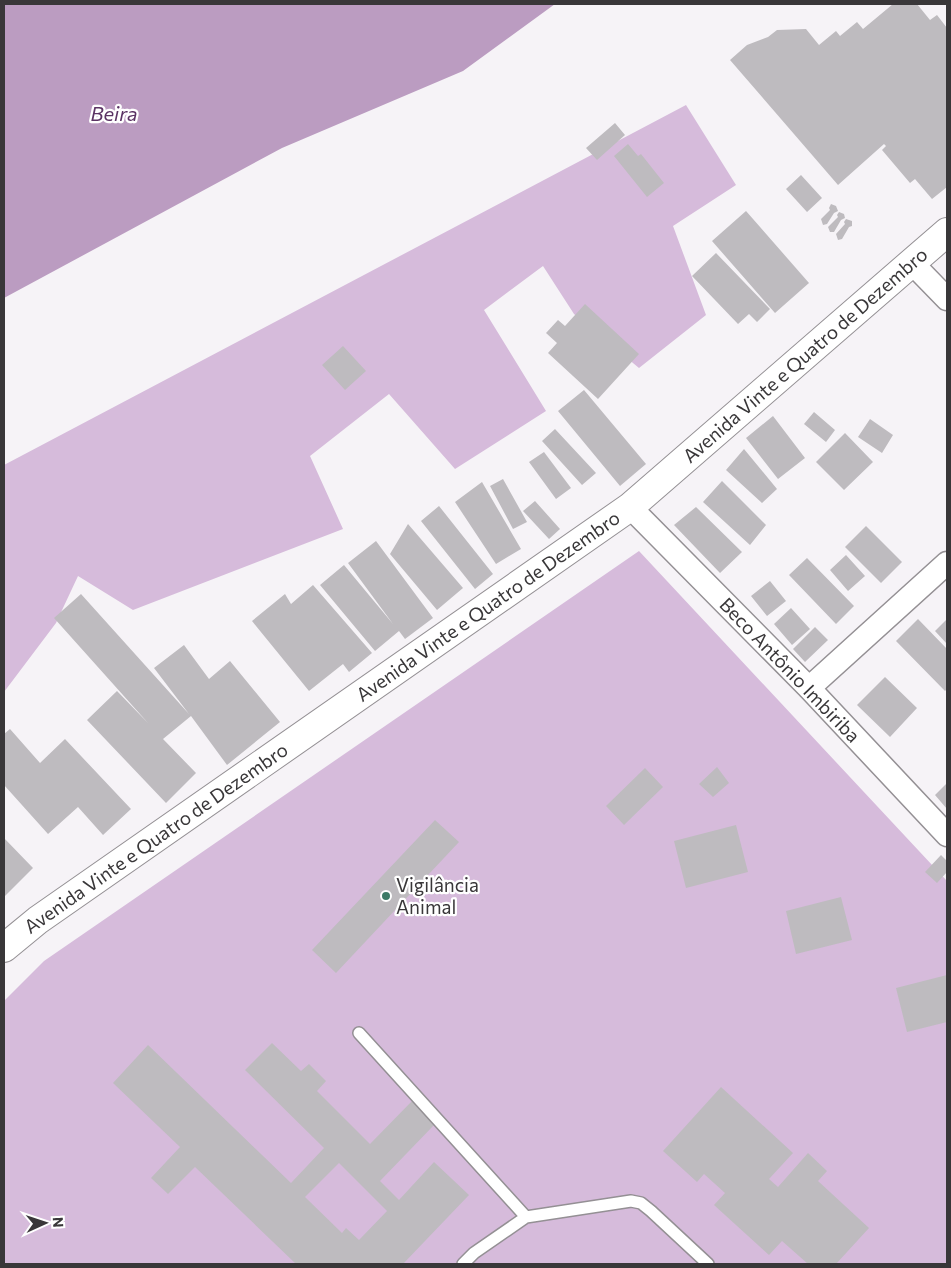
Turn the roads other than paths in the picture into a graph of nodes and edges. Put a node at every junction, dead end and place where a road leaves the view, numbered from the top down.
1 (947, 232) edge
2 (911, 262) junction
3 (947, 299) edge
4 (630, 507) junction
5 (947, 563) edge
6 (809, 688) junction
7 (947, 835) edge
8 (4, 948) edge
9 (359, 1033) dead end
10 (526, 1217) junction
11 (463, 1264) edge
12 (708, 1264) edge

1 - 2 street, Avenida Vinte e Quatro de Dezembro
2 - 3 street
2 - 4 street, Avenida Vinte e Quatro de Dezembro
4 - 6 street, Beco Antônio Imbiriba
4 - 8 street, Avenida Vinte e Quatro de Dezembro
5 - 6 street
6 - 7 street, Beco Antônio Imbiriba
9 - 10 lane
10 - 11 lane
10 - 12 lane

